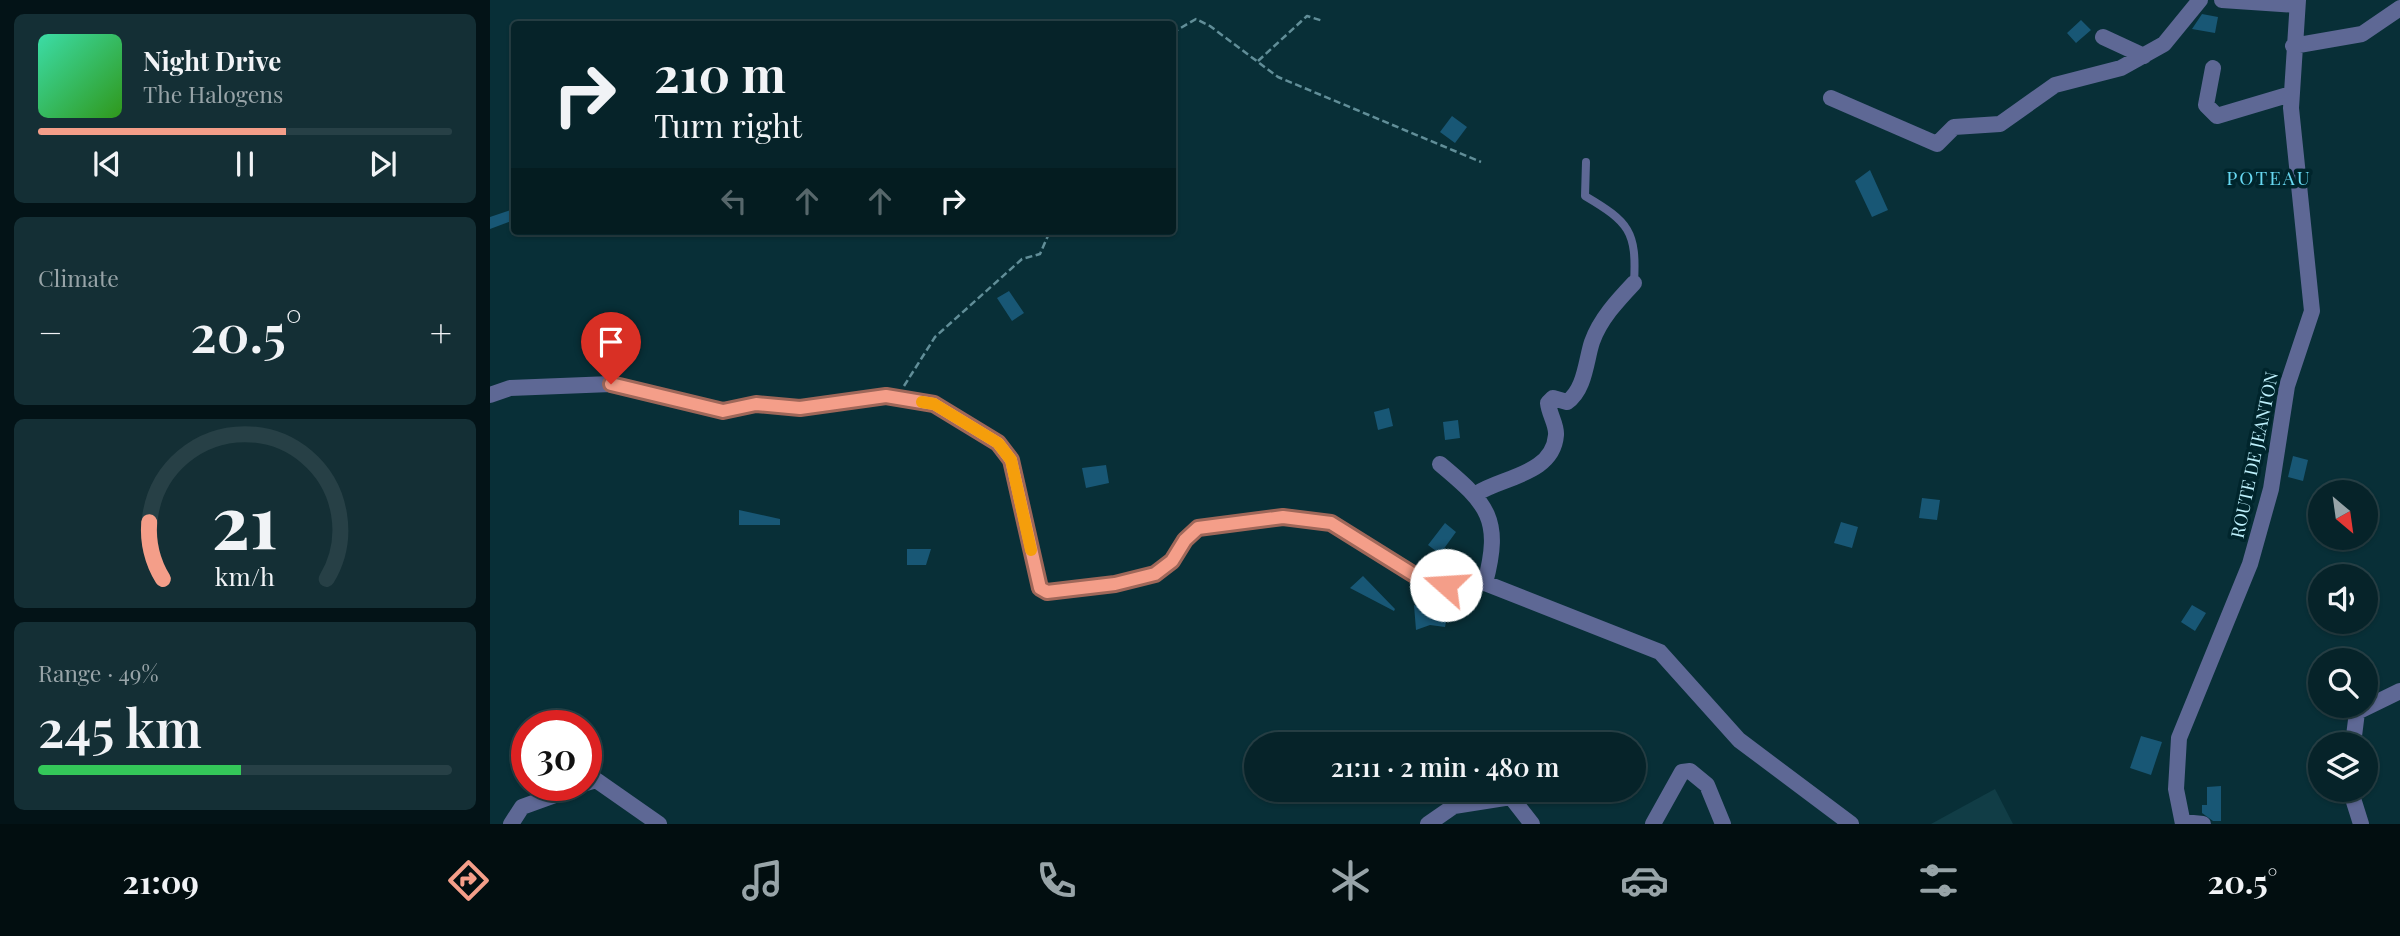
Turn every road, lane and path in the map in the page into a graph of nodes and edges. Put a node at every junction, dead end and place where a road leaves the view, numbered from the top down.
1 (2200, 0) edge
2 (2222, 0) edge
3 (2297, 2) edge
4 (2400, 8) edge
5 (1323, 21) dead end
6 (1176, 31) edge
7 (2103, 37) dead end
8 (2293, 46) junction
9 (2144, 55) junction
10 (1258, 61) junction
11 (2213, 68) dead end
12 (2291, 94) junction
13 (1831, 98) dead end
14 (1481, 162) dead end
15 (1586, 162) dead end
16 (1048, 235) edge
17 (1634, 283) joint
18 (490, 395) edge
19 (898, 398) junction
20 (1440, 464) dead end
21 (1476, 494) junction
22 (1485, 583) junction
23 (2400, 691) edge
24 (2354, 732) edge
25 (602, 784) edge
26 (539, 801) edge
27 (2354, 802) edge
28 (2183, 823) edge
29 (511, 824) edge
30 (659, 824) edge
31 (1428, 824) edge
32 (1532, 824) edge
33 (1653, 824) edge
34 (1723, 824) edge
35 (1851, 824) edge
36 (2203, 824) edge
37 (2361, 824) edge

1 - 9 street
2 - 3 street
3 - 8 street, ROUTE DE JEANTON
4 - 8 street
5 - 10 path
6 - 10 path
7 - 9 street
8 - 12 street, ROUTE DE JEANTON
9 - 13 street
10 - 14 path
11 - 12 street
12 - 28 street, ROUTE DE JEANTON
15 - 17 lane
16 - 19 path
17 - 21 street
18 - 19 street
19 - 22 street
20 - 21 street
21 - 22 street
22 - 35 street
23 - 24 street
25 - 30 street
26 - 29 street
27 - 37 street
28 - 36 street
31 - 32 street
33 - 34 street

